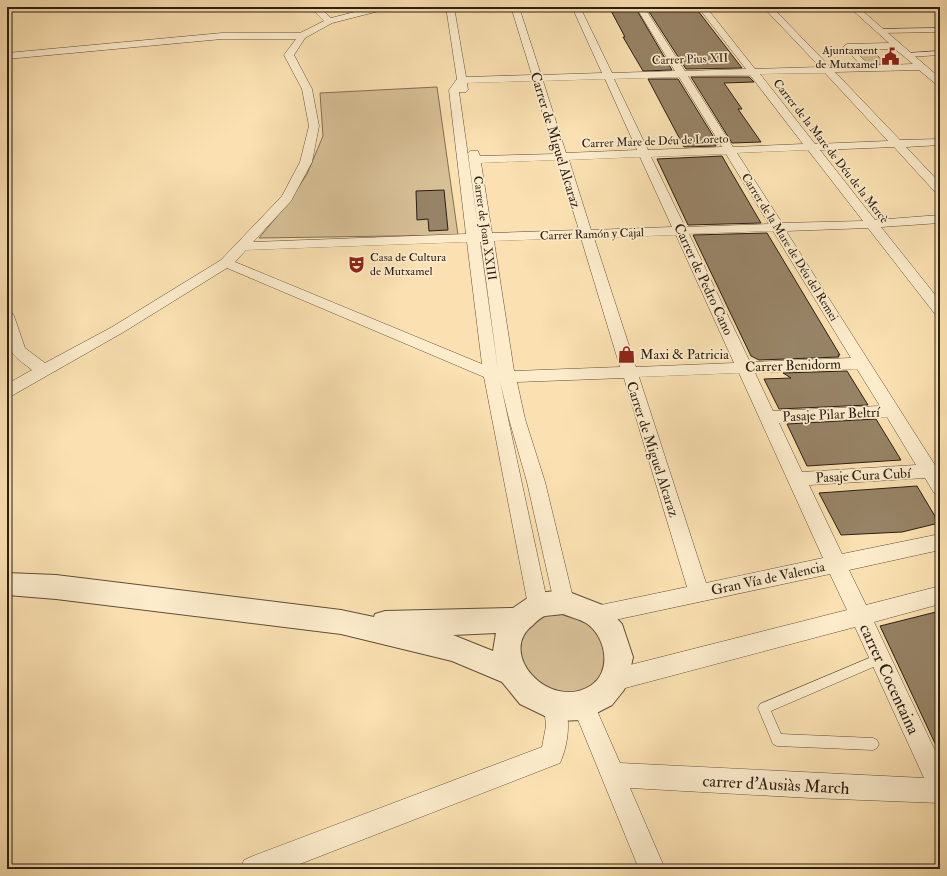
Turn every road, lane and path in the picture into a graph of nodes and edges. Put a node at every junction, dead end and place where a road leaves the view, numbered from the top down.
1 (314, 7) edge
2 (384, 7) edge
3 (450, 7) edge
4 (515, 7) edge
5 (576, 7) edge
6 (640, 7) edge
7 (702, 7) edge
8 (767, 7) edge
9 (853, 7) edge
10 (329, 21) junction
11 (931, 30) junction
12 (940, 30) edge
13 (881, 31) junction
14 (302, 36) junction
15 (940, 36) edge
16 (898, 46) junction
17 (847, 47) joint
18 (940, 52) edge
19 (908, 55) junction
20 (7, 56) edge
21 (921, 67) junction
22 (868, 68) junction
23 (827, 69) junction
24 (752, 70) junction
25 (681, 73) junction
26 (608, 75) junction
27 (536, 77) junction
28 (461, 80) junction
29 (940, 83) edge
30 (940, 142) edge
31 (898, 144) junction
32 (813, 148) junction
33 (730, 151) junction
34 (645, 154) junction
35 (561, 157) junction
36 (475, 160) junction
37 (940, 190) edge
38 (940, 219) edge
39 (872, 224) junction
40 (778, 227) junction
41 (681, 230) junction
42 (585, 234) junction
43 (479, 238) junction
44 (244, 246) junction
45 (226, 263) junction
46 (940, 311) edge
47 (7, 316) edge
48 (863, 363) junction
49 (745, 367) junction
50 (43, 370) junction
51 (628, 372) junction
52 (502, 373) junction
53 (7, 391) edge
54 (893, 411) junction
55 (768, 417) junction
56 (929, 471) junction
57 (797, 479) junction
58 (940, 488) edge
59 (940, 542) edge
60 (836, 563) junction
61 (7, 584) edge
62 (698, 593) junction
63 (940, 595) edge
64 (540, 609) junction
65 (596, 615) junction
66 (861, 616) junction
67 (341, 622) junction
68 (880, 658) junction
69 (512, 672) junction
70 (614, 680) junction
71 (583, 705) junction
72 (555, 706) junction
73 (872, 744) dead end
74 (613, 775) junction
75 (940, 787) edge
76 (940, 791) edge
77 (253, 869) edge
78 (652, 869) edge

1 - 10 street
2 - 10 street
3 - 28 street, Carrer de Joan XXIII
4 - 27 street, Carrer de Miguel Alcaraz
5 - 26 street, Carrer de Pedro Cano
6 - 25 street, Carrer de la Mare de Déu del Remei
7 - 24 street, Carrer de la Mare de Déu de la Mercè
8 - 23 street
9 - 13 street
10 - 14 street
11 - 12 street
11 - 13 street
11 - 15 street
13 - 16 street
14 - 20 street
14 - 44 street
16 - 17 street
16 - 19 street
17 - 22 street
18 - 19 street
19 - 21 street
21 - 22 street, Carrer Pius XII
21 - 29 street
22 - 23 street, Carrer Pius XII
23 - 24 street, Carrer Pius XII
23 - 31 street
24 - 25 street, Carrer Pius XII
24 - 32 street, Carrer de la Mare de Déu de la Mercè
25 - 26 street, Carrer Pius XII
25 - 33 street, Carrer de la Mare de Déu del Remei
26 - 27 street, Carrer Pius XII
26 - 34 street, Carrer de Pedro Cano
27 - 28 street, Carrer Pius XII
27 - 35 street, Carrer de Miguel Alcaraz
28 - 36 street, Carrer de Joan XXIII
28 - 43 street, Carrer de Joan XXIII
30 - 31 street, Carrer Mare de Déu de Loreto
31 - 32 street, Carrer Mare de Déu de Loreto
31 - 37 street
32 - 33 street, Carrer Mare de Déu de Loreto
32 - 39 street, Carrer de la Mare de Déu de la Mercè
33 - 34 street, Carrer Mare de Déu de Loreto
33 - 40 street, Carrer de la Mare de Déu del Remei
34 - 35 street, Carrer Mare de Déu de Loreto
34 - 41 street, Carrer de Pedro Cano
35 - 36 street, Carrer Mare de Déu de Loreto
35 - 42 street, Carrer de Miguel Alcaraz
36 - 43 street, Carrer de Joan XXIII
38 - 39 street, Carrer Ramón y Cajal
39 - 40 street, Carrer Ramón y Cajal
39 - 46 street, Carrer de la Mare de Déu de la Mercè
40 - 41 street, Carrer Ramón y Cajal
40 - 48 street, Carrer de la Mare de Déu del Remei
41 - 42 street, Carrer Ramón y Cajal
41 - 49 street, Carrer de Pedro Cano
42 - 43 street, Carrer Ramón y Cajal
42 - 51 street, Carrer de Miguel Alcaraz
43 - 44 street, Carrer Ramón y Cajal
43 - 52 street, Carrer de Joan XXIII
44 - 45 street
45 - 50 street
45 - 52 street
47 - 50 street
48 - 49 street, Carrer Benidorm
48 - 54 street, Carrer de la Mare de Déu del Remei
49 - 51 street, Carrer Benidorm
49 - 55 street, Carrer de Pedro Cano
50 - 53 street
51 - 52 street, Carrer Benidorm
51 - 62 street, Carrer de Miguel Alcaraz
52 - 64 street, Carrer de Joan XXIII
52 - 64 street, Carrer de Joan XXIII
54 - 55 street, Pasaje Pilar Beltrí
54 - 56 street, Carrer de la Mare de Déu del Remei
55 - 57 street, Carrer de Pedro Cano
56 - 57 street, Pasaje Cura Cubí
56 - 58 street, Carrer de la Mare de Déu del Remei
57 - 60 street, Carrer de Pedro Cano
59 - 60 street, Gran Vía de Valencia
60 - 62 street, Gran Vía de Valencia
60 - 66 street, Carrer de Pedro Cano
61 - 67 street
62 - 65 street, Gran Vía de Valencia
63 - 66 street
64 - 65 street
64 - 67 street
64 - 69 street
65 - 70 street
66 - 68 street, carrer Cocentaina
66 - 70 street
67 - 69 street
68 - 73 lane
68 - 75 street, carrer Cocentaina
69 - 72 street
70 - 71 street
71 - 72 street
71 - 74 street
72 - 77 street
74 - 76 street, carrer d'Ausiàs March
74 - 78 street

